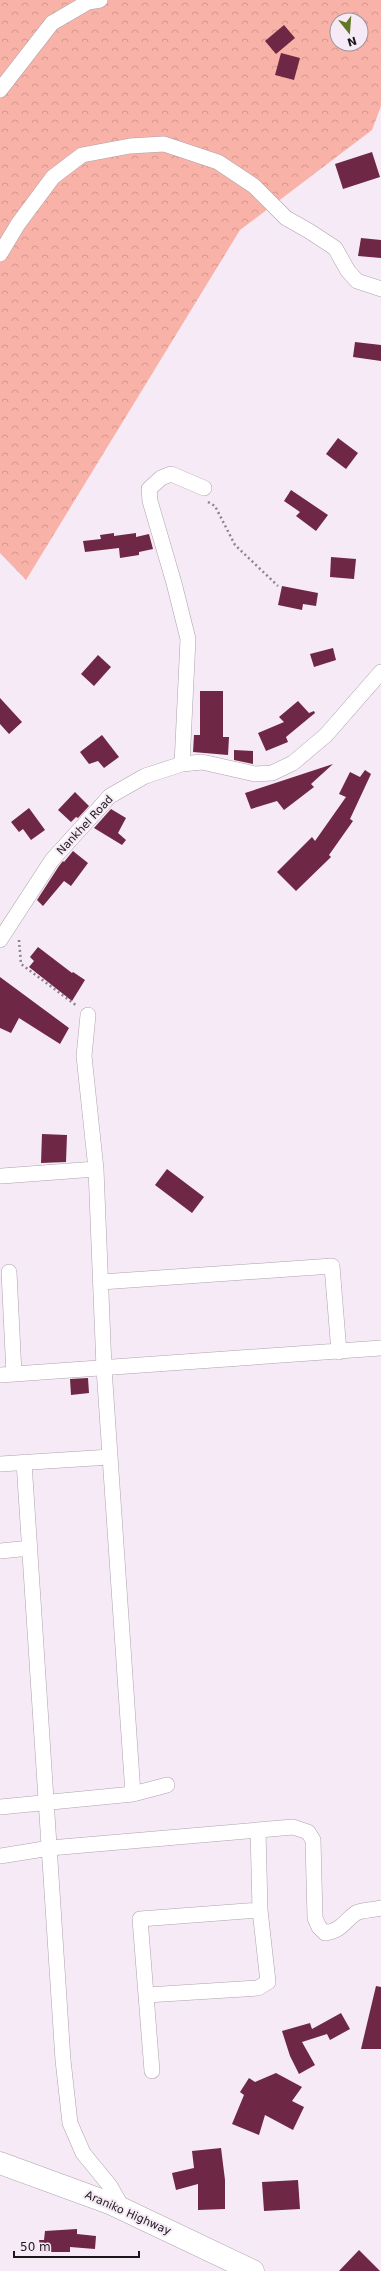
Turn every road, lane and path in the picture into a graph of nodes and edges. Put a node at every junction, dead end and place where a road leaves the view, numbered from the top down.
1 (100, 0) edge
2 (0, 90) edge
3 (0, 254) edge
4 (381, 289) edge
5 (202, 493) joint
6 (278, 586) dead end
7 (381, 672) edge
8 (182, 764) junction
9 (4, 935) edge
10 (88, 1014) joint
11 (96, 1169) junction
12 (2, 1176) dead end
13 (9, 1272) dead end
14 (101, 1282) junction
15 (381, 1348) edge
16 (338, 1352) junction
17 (104, 1368) junction
18 (7, 1374) edge
19 (110, 1457) junction
20 (24, 1462) junction
21 (0, 1464) edge
22 (30, 1548) junction
23 (0, 1550) edge
24 (167, 1785) dead end
25 (133, 1794) junction
26 (47, 1802) junction
27 (0, 1807) edge
28 (258, 1830) junction
29 (50, 1848) junction
30 (0, 1856) edge
31 (381, 1908) edge
32 (260, 1910) junction
33 (147, 1995) junction
34 (152, 2071) dead end
35 (0, 2163) edge
36 (123, 2210) junction
37 (253, 2271) edge

1 - 2 street
3 - 4 street
5 - 6 path
5 - 8 street
7 - 8 street, Nankhel Road
8 - 9 street, Nankhel Road
9 - 10 path
10 - 11 street
11 - 12 street
11 - 14 street
13 - 18 street
14 - 16 street
14 - 17 street
15 - 16 street
16 - 17 street
17 - 18 street
17 - 19 street
19 - 20 street
19 - 25 street
20 - 21 street
20 - 22 street
22 - 23 street
22 - 26 street
24 - 25 street
25 - 26 street
26 - 27 street
26 - 29 street
28 - 29 street
28 - 31 street
28 - 32 street
29 - 30 street
29 - 36 street
32 - 33 street
32 - 33 street
33 - 34 street
35 - 36 highway, Araniko Highway
36 - 37 highway, Araniko Highway

